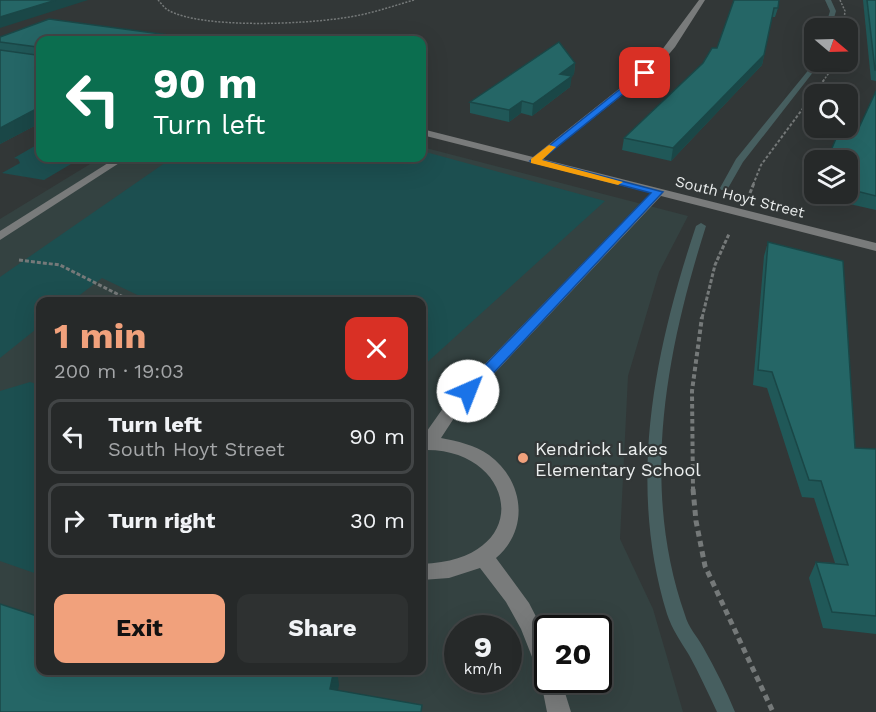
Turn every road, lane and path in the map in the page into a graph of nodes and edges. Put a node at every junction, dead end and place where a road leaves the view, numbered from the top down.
1 (158, 0) edge
2 (414, 0) edge
3 (702, 0) edge
4 (840, 0) edge
5 (844, 18) edge
6 (830, 72) edge
7 (426, 133) edge
8 (534, 161) junction
9 (116, 162) edge
10 (658, 192) junction
11 (744, 214) junction
12 (0, 236) edge
13 (876, 247) edge
14 (19, 260) dead end
15 (123, 297) edge
16 (426, 443) edge
17 (426, 444) edge
18 (482, 556) junction
19 (426, 572) edge
20 (534, 630) edge
21 (554, 693) edge
22 (559, 712) edge
23 (773, 712) edge

1 - 2 path
3 - 8 street
4 - 5 path
6 - 11 path
7 - 8 street, South Hoyt Street
8 - 10 street, South Hoyt Street
9 - 12 street
10 - 11 street, South Hoyt Street
10 - 16 street
11 - 13 street, South Hoyt Street
11 - 23 path
14 - 15 path
17 - 18 street
18 - 19 street
18 - 20 street
21 - 22 street

